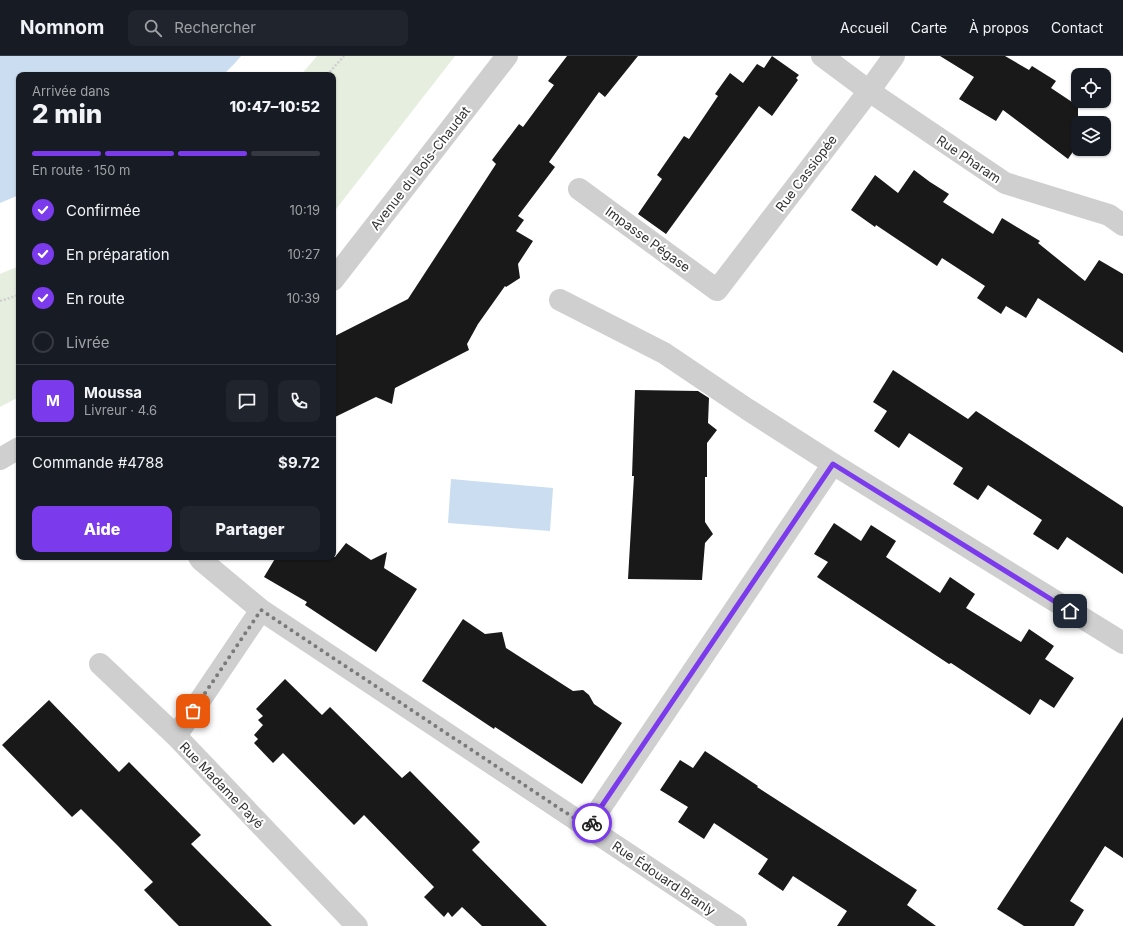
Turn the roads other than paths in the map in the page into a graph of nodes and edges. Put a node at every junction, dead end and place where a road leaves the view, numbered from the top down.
1 (507, 56) edge
2 (822, 56) edge
3 (894, 56) edge
4 (869, 91) junction
5 (579, 189) dead end
6 (1123, 225) edge
7 (336, 276) edge
8 (717, 290) joint
9 (560, 300) dead end
10 (16, 450) edge
11 (0, 459) edge
12 (833, 464) junction
13 (201, 560) edge
14 (261, 610) junction
15 (1123, 643) edge
16 (100, 664) dead end
17 (176, 736) junction
18 (589, 828) junction
19 (357, 926) edge
20 (736, 926) edge

1 - 7 street, Avenue du Bois-Chaudat
2 - 4 street, Rue Pharam
3 - 4 street, Rue Cassiopée
4 - 6 street, Rue Pharam
4 - 8 street, Rue Cassiopée
5 - 8 street, Impasse Pégase
9 - 12 street
10 - 11 street
12 - 15 street
12 - 18 street
13 - 14 street, Rue Édouard Branly
14 - 17 street, Rue Madame Payé
14 - 18 street, Rue Édouard Branly
16 - 17 street
17 - 19 street, Rue Madame Payé
18 - 20 street, Rue Édouard Branly

